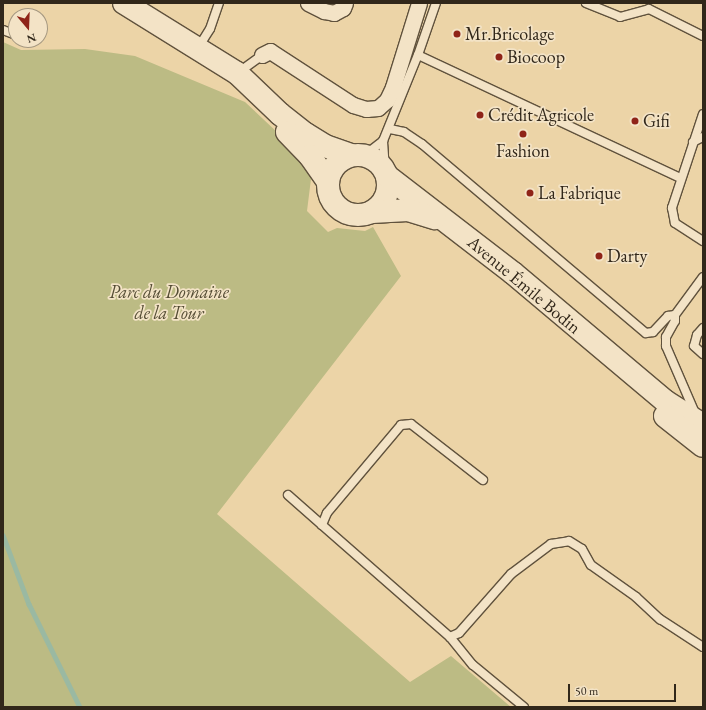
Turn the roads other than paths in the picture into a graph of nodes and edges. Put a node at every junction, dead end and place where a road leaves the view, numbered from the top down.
1 (124, 3) edge
2 (219, 3) edge
3 (308, 3) edge
4 (345, 3) edge
5 (420, 3) edge
6 (436, 3) edge
7 (586, 3) edge
8 (703, 36) edge
9 (198, 49) junction
10 (262, 55) joint
11 (418, 55) junction
12 (237, 73) junction
13 (703, 114) edge
14 (390, 129) junction
15 (703, 137) edge
16 (384, 141) junction
17 (693, 142) junction
18 (358, 155) junction
19 (386, 173) junction
20 (681, 178) junction
21 (327, 180) junction
22 (372, 212) junction
23 (445, 221) junction
24 (703, 241) edge
25 (703, 277) edge
26 (675, 315) junction
27 (703, 328) edge
28 (602, 350) junction
29 (703, 354) edge
30 (701, 424) edge
31 (703, 446) edge
32 (483, 480) dead end
33 (288, 495) dead end
34 (322, 525) junction
35 (450, 637) junction
36 (703, 647) edge
37 (524, 707) edge

1 - 9 main road
2 - 9 lane
3 - 4 street
5 - 10 street
6 - 11 lane
7 - 8 lane
9 - 12 main road
10 - 12 lane
11 - 14 lane
11 - 20 lane
12 - 18 main road
12 - 21 main road
13 - 17 lane
14 - 16 lane
14 - 26 lane
15 - 17 lane
16 - 18 lane
16 - 19 lane
17 - 20 lane
18 - 19 main road
18 - 21 main road
19 - 22 main road
19 - 23 main road, Avenue Émile Bodin
20 - 24 lane
21 - 22 main road
22 - 23 main road, Avenue Émile Bodin
23 - 28 main road, Avenue Émile Bodin
25 - 26 lane
26 - 30 lane
27 - 29 lane
28 - 30 main road, Avenue Émile Bodin
28 - 31 main road, Avenue Émile Bodin
32 - 34 lane
33 - 34 lane
34 - 35 lane
35 - 36 lane
35 - 37 lane

